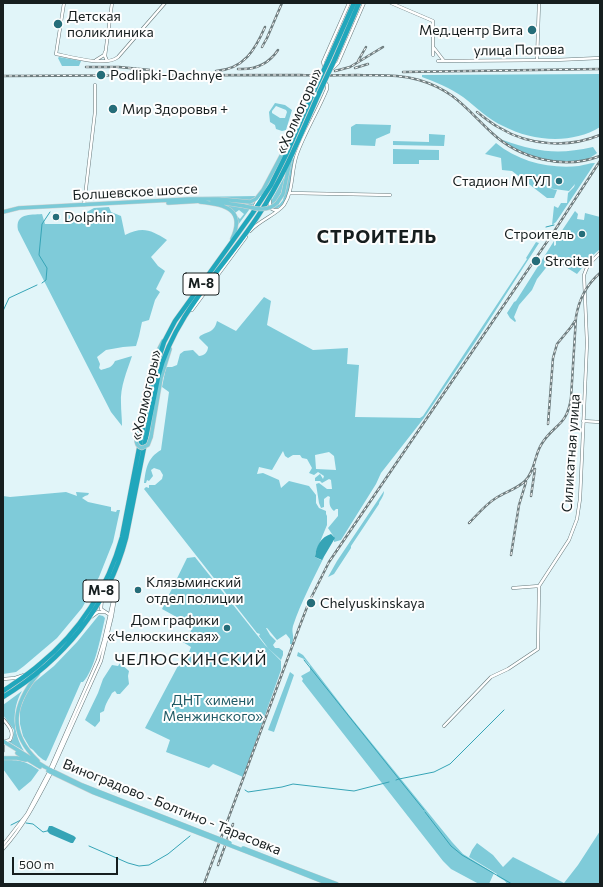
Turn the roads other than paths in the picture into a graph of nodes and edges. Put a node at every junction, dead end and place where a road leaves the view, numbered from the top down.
1 (64, 3) edge
2 (112, 3) edge
3 (165, 3) edge
4 (349, 3) edge
5 (354, 3) edge
6 (359, 3) edge
7 (364, 3) edge
8 (392, 3) edge
9 (539, 3) edge
10 (434, 48) junction
11 (106, 50) junction
12 (437, 52) junction
13 (435, 58) junction
14 (440, 58) junction
15 (600, 58) edge
16 (332, 59) junction
17 (99, 60) junction
18 (537, 60) junction
19 (444, 61) junction
20 (108, 62) junction
21 (95, 85) dead end
22 (317, 91) junction
23 (296, 131) junction
24 (292, 154) junction
25 (281, 156) junction
26 (291, 184) junction
27 (263, 190) junction
28 (273, 191) junction
29 (290, 193) junction
30 (298, 193) junction
31 (390, 195) dead end
32 (193, 202) junction
33 (143, 203) junction
34 (84, 206) junction
35 (282, 207) junction
36 (263, 208) junction
37 (3, 212) edge
38 (244, 225) junction
39 (250, 231) junction
40 (228, 248) junction
41 (600, 253) edge
42 (183, 319) junction
43 (173, 326) junction
44 (175, 332) junction
45 (150, 377) junction
46 (161, 378) junction
47 (583, 421) junction
48 (147, 422) junction
49 (600, 422) edge
50 (539, 586) junction
51 (513, 588) dead end
52 (104, 595) junction
53 (104, 612) junction
54 (111, 616) junction
55 (89, 619) junction
56 (39, 665) junction
57 (40, 672) junction
58 (3, 679) edge
59 (3, 691) edge
60 (3, 697) edge
61 (3, 719) edge
62 (444, 726) dead end
63 (3, 742) edge
64 (3, 746) edge
65 (3, 751) edge
66 (3, 758) edge
67 (33, 763) junction
68 (45, 767) junction
69 (52, 768) dead end
70 (188, 828) junction
71 (3, 845) edge
72 (3, 849) edge
73 (292, 868) junction
74 (328, 884) edge
75 (337, 884) edge

1 - 17 street
2 - 11 street
3 - 20 street
4 - 7 street
5 - 16 highway, «Холмогоры» / М-8
6 - 16 highway, «Холмогоры» / М-8
8 - 10 street
9 - 18 street
10 - 12 street
10 - 13 street
11 - 17 street
11 - 20 street
12 - 13 street
12 - 14 street
13 - 14 street
13 - 19 street, улица Попова
14 - 19 street
15 - 18 street, улица Попова
16 - 22 highway, «Холмогоры» / М-8, bridge
17 - 20 street
18 - 19 street, улица Попова
21 - 34 street
22 - 23 highway, «Холмогоры» / М-8
22 - 24 highway, «Холмогоры» / М-8
23 - 25 main road
23 - 38 highway, «Холмогоры» / М-8
24 - 28 highway, «Холмогоры» / М-8
24 - 32 main road, bridge
25 - 26 street
25 - 27 main road
26 - 29 street
26 - 30 street
27 - 33 main road, Болшевское шоссе
27 - 38 street
28 - 35 street
28 - 36 highway, «Холмогоры» / М-8
29 - 30 street
29 - 35 street
30 - 31 street
32 - 33 main road
32 - 40 main road
33 - 34 main road, Болшевское шоссе
34 - 37 main road, Болшевское шоссе
35 - 39 street
36 - 39 street
36 - 42 highway, «Холмогоры» / М-8
38 - 40 highway, «Холмогоры» / М-8
39 - 42 street
40 - 43 highway, «Холмогоры» / М-8
41 - 47 street, Силикатная улица
42 - 44 highway, «Холмогоры» / М-8
43 - 45 main road
43 - 48 highway, «Холмогоры» / М-8
44 - 46 main road
44 - 48 highway, «Холмогоры» / М-8
45 - 46 main road, bridge
45 - 48 street
46 - 48 street
47 - 49 street
47 - 50 street, Силикатная улица
48 - 52 highway, «Холмогоры» / М-8
48 - 56 highway, «Холмогоры» / М-8
50 - 51 street
50 - 62 street
52 - 53 street
52 - 55 highway, «Холмогоры» / М-8
53 - 54 street
53 - 55 street
54 - 54 street
54 - 69 street
55 - 57 highway, «Холмогоры» / М-8
56 - 58 street
56 - 59 highway, «Холмогоры» / М-8
57 - 60 highway, «Холмогоры» / М-8
57 - 68 main road
61 - 63 street
63 - 67 main road, Виноградово - Болтино - Тарасовка
63 - 68 main road, Виноградово - Болтино - Тарасовка
64 - 65 street
66 - 67 main road
67 - 70 main road, Виноградово - Болтино - Тарасовка
68 - 70 main road, Виноградово - Болтино - Тарасовка
70 - 73 main road, Виноградово - Болтино - Тарасовка, bridge
71 - 72 street
73 - 74 main road, Виноградово - Болтино - Тарасовка
73 - 75 main road, Виноградово - Болтино - Тарасовка

